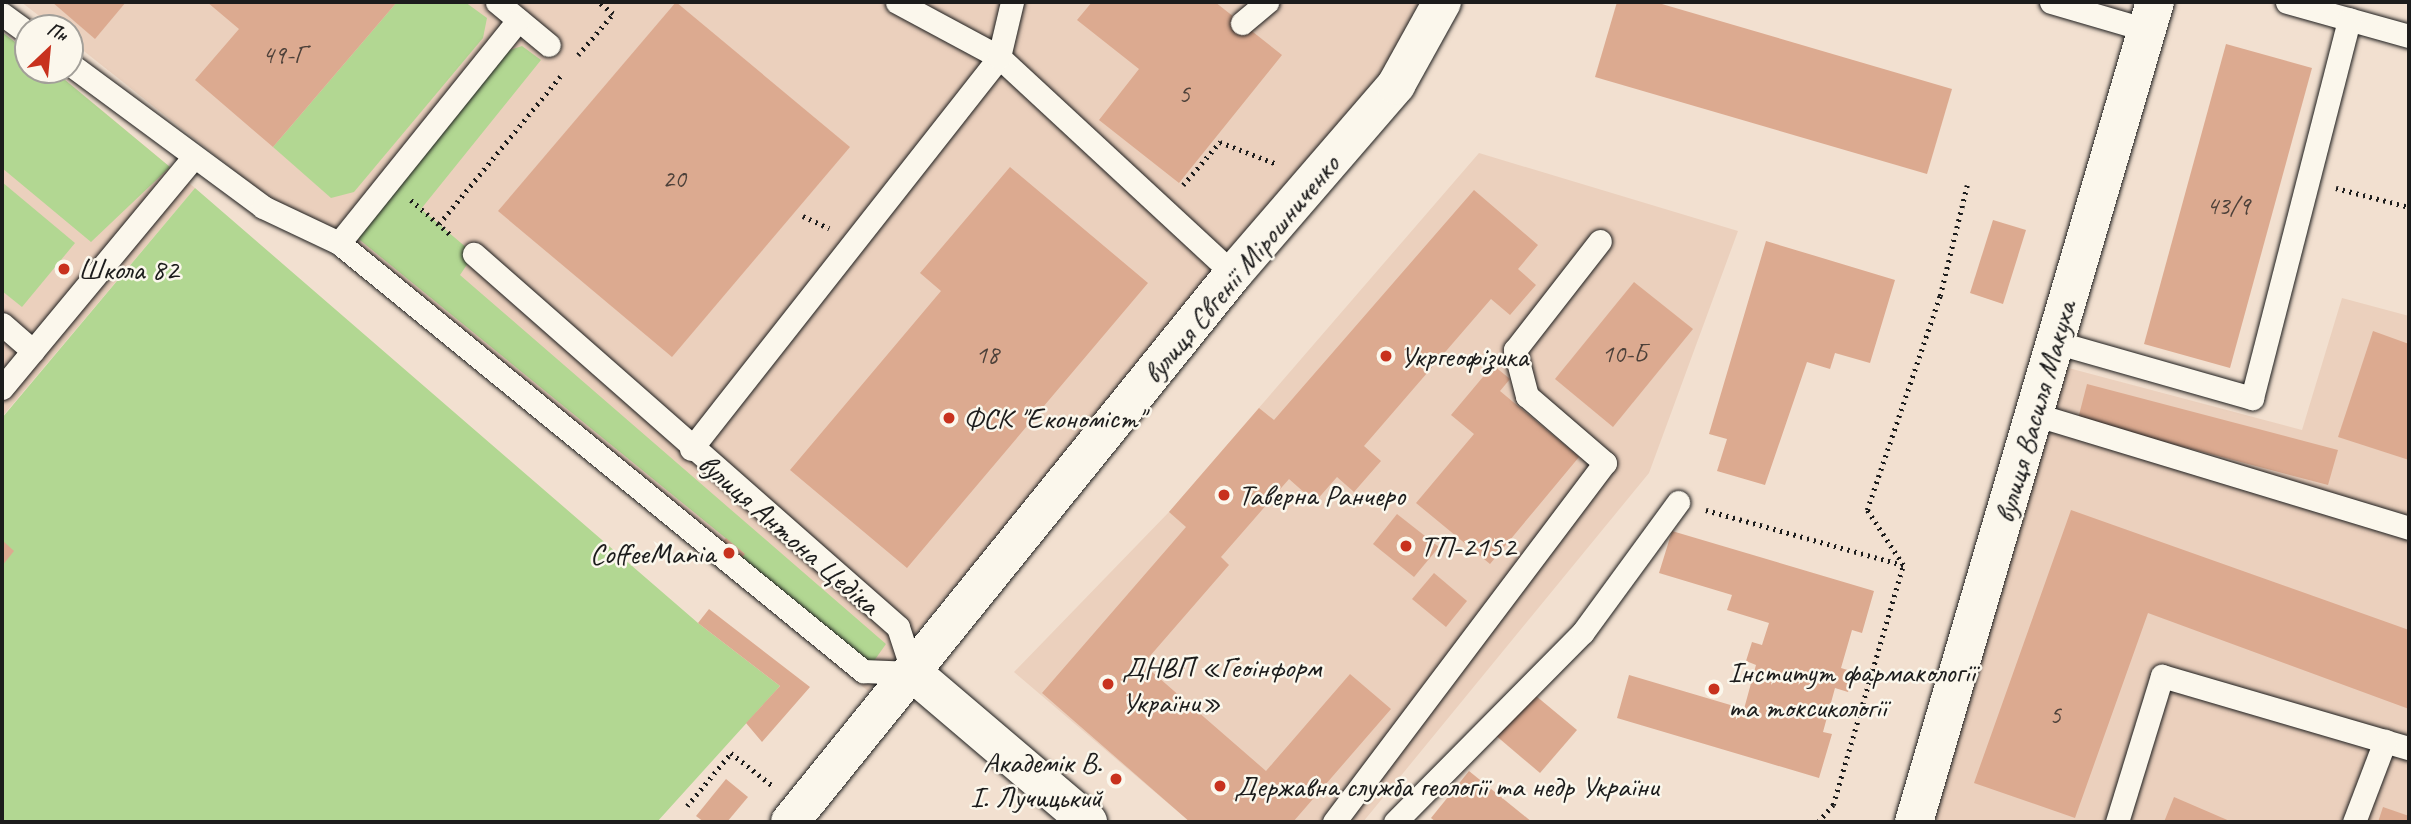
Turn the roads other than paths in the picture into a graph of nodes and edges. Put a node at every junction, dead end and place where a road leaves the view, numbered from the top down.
1 (497, 2) edge
2 (897, 2) edge
3 (1012, 2) edge
4 (1267, 2) edge
5 (1441, 2) edge
6 (2052, 2) edge
7 (2287, 2) edge
8 (2151, 16) edge
9 (2349, 19) junction
10 (518, 20) junction
11 (1242, 23) dead end
12 (2409, 36) edge
13 (549, 45) dead end
14 (999, 57) junction
15 (84, 74) edge
16 (194, 157) junction
17 (1600, 240) dead end
18 (339, 243) junction
19 (474, 254) road end
20 (1234, 274) junction
21 (2, 324) edge
22 (2055, 342) junction
23 (33, 351) junction
24 (2, 388) edge
25 (2034, 414) junction
26 (691, 449) junction
27 (1678, 502) road end
28 (2409, 528) edge
29 (914, 673) junction
30 (2385, 741) junction
31 (2409, 748) edge
32 (790, 822) edge
33 (1088, 822) edge
34 (1334, 822) edge
35 (1395, 822) edge
36 (1914, 822) edge
37 (2117, 822) edge
38 (2354, 822) edge

1 - 10 lane
2 - 14 lane
3 - 14 lane
4 - 11 lane
5 - 20 street, вулиця Євгенії Мірошниченко
6 - 8 lane
7 - 9 lane
8 - 22 street, вулиця Василя Макуха
9 - 12 lane
9 - 22 lane
10 - 13 lane
10 - 18 lane
14 - 20 lane
14 - 26 lane
15 - 16 lane
16 - 18 lane
16 - 23 lane
17 - 34 lane
18 - 29 lane
19 - 26 lane, вулиця Антона Цедіка
20 - 29 street, вулиця Євгенії Мірошниченко
21 - 23 lane
22 - 25 street, вулиця Василя Макуха
23 - 24 lane
25 - 28 lane
25 - 36 street, вулиця Василя Макуха
26 - 29 lane, вулиця Антона Цедіка
27 - 35 lane
29 - 32 street, вулиця Євгенії Мірошниченко
29 - 33 street
30 - 31 lane
30 - 37 lane
30 - 38 lane

